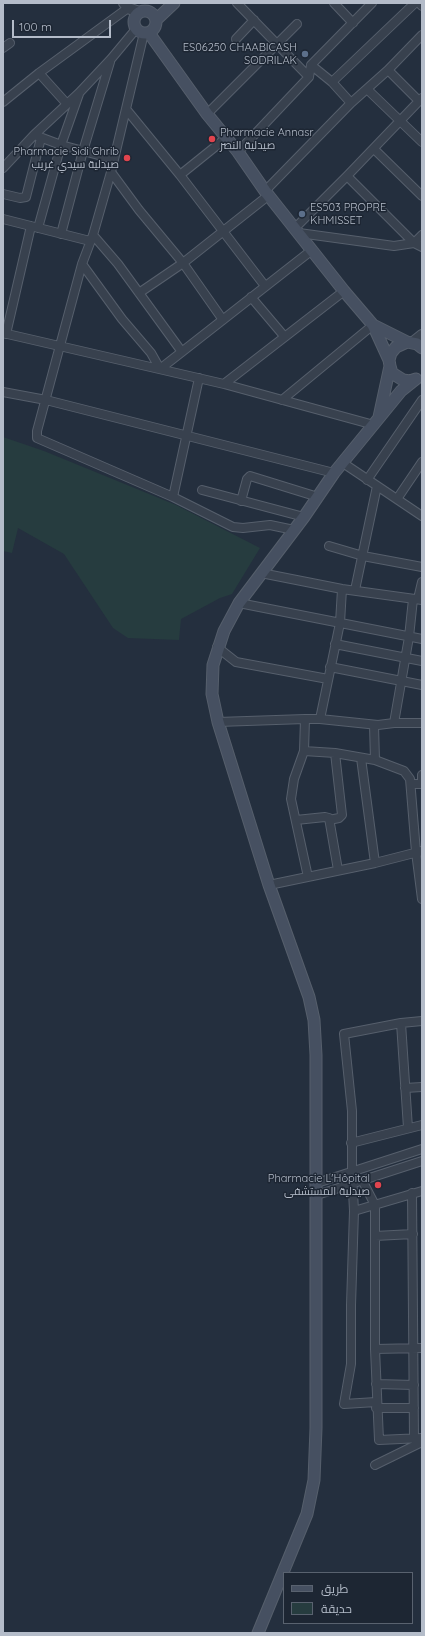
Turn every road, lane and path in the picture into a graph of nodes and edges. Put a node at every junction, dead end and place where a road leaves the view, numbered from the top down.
1 (174, 3) edge
2 (237, 3) edge
3 (334, 3) edge
4 (372, 3) edge
5 (415, 3) edge
6 (419, 3) edge
7 (126, 6) edge
8 (422, 6) edge
9 (146, 8) edge
10 (156, 20) junction
11 (254, 20) junction
12 (353, 23) junction
13 (297, 24) dead end
14 (143, 32) junction
15 (422, 35) edge
16 (236, 40) dead end
17 (277, 43) junction
18 (111, 59) junction
19 (310, 65) junction
20 (388, 70) junction
21 (39, 73) junction
22 (309, 77) junction
23 (332, 82) junction
24 (367, 89) junction
25 (79, 93) junction
26 (420, 100) edge
27 (3, 102) edge
28 (351, 103) junction
29 (67, 104) junction
30 (126, 109) junction
31 (207, 114) junction
32 (400, 121) junction
33 (38, 137) junction
34 (226, 138) junction
35 (422, 142) edge
36 (61, 145) junction
37 (374, 149) junction
38 (83, 151) junction
39 (238, 152) junction
40 (113, 159) junction
41 (3, 168) edge
42 (111, 172) junction
43 (180, 175) junction
44 (347, 176) junction
45 (267, 193) junction
46 (3, 194) edge
47 (422, 196) edge
48 (3, 219) edge
49 (35, 227) junction
50 (224, 230) junction
51 (297, 230) junction
52 (61, 234) junction
53 (422, 235) edge
54 (92, 238) junction
55 (418, 245) edge
56 (312, 250) junction
57 (183, 263) junction
58 (82, 264) junction
59 (265, 286) junction
60 (344, 290) junction
61 (139, 293) junction
62 (251, 297) junction
63 (223, 320) junction
64 (373, 325) junction
65 (5, 334) edge
66 (422, 334) edge
67 (284, 336) junction
68 (409, 342) junction
69 (60, 347) junction
70 (422, 348) edge
71 (182, 352) junction
72 (389, 363) junction
73 (160, 369) junction
74 (420, 377) edge
75 (199, 378) junction
76 (224, 384) junction
77 (3, 392) edge
78 (46, 400) junction
79 (282, 400) junction
80 (422, 400) edge
81 (376, 422) junction
82 (186, 436) junction
83 (422, 462) edge
84 (343, 463) junction
85 (334, 473) junction
86 (367, 480) junction
87 (377, 486) junction
88 (202, 490) dead end
89 (173, 497) junction
90 (318, 497) junction
91 (397, 499) junction
92 (241, 501) junction
93 (421, 511) edge
94 (304, 517) junction
95 (294, 530) junction
96 (329, 546) dead end
97 (363, 556) junction
98 (422, 568) edge
99 (261, 573) junction
100 (422, 582) edge
101 (342, 589) junction
102 (355, 590) junction
103 (418, 600) edge
104 (239, 603) junction
105 (340, 623) junction
106 (409, 637) junction
107 (422, 639) edge
108 (335, 644) junction
109 (217, 647) junction
110 (406, 658) junction
111 (422, 661) edge
112 (330, 667) junction
113 (328, 679) junction
114 (401, 681) junction
115 (422, 685) edge
116 (305, 719) junction
117 (320, 719) junction
118 (218, 722) junction
119 (394, 723) junction
120 (422, 723) edge
121 (374, 725) junction
122 (304, 751) junction
123 (335, 752) junction
124 (361, 758) junction
125 (375, 760) junction
126 (422, 775) edge
127 (422, 783) edge
128 (411, 784) junction
129 (296, 820) junction
130 (329, 820) junction
131 (419, 851) edge
132 (375, 863) junction
133 (338, 870) junction
134 (308, 877) junction
135 (269, 885) junction
136 (422, 899) edge
137 (422, 1021) edge
138 (401, 1023) junction
139 (422, 1087) edge
140 (405, 1088) junction
141 (422, 1125) edge
142 (408, 1128) junction
143 (351, 1143) junction
144 (422, 1149) edge
145 (422, 1161) edge
146 (352, 1172) junction
147 (362, 1180) junction
148 (317, 1183) junction
149 (353, 1183) junction
150 (422, 1191) edge
151 (412, 1193) junction
152 (317, 1195) junction
153 (375, 1205) junction
154 (354, 1211) junction
155 (414, 1234) junction
156 (375, 1236) junction
157 (418, 1348) edge
158 (375, 1349) junction
159 (376, 1384) junction
160 (414, 1385) junction
161 (376, 1405) junction
162 (414, 1408) junction
163 (419, 1440) edge
164 (375, 1465) dead end
165 (283, 1572) edge
166 (283, 1572) edge
167 (258, 1633) edge

1 - 10 main road
2 - 11 street
3 - 12 street
4 - 12 street
5 - 23 street
6 - 8 street
7 - 9 street
7 - 21 street
9 - 10 main road
9 - 14 main road
10 - 14 main road
11 - 16 street
11 - 17 street
12 - 19 street
13 - 17 street
14 - 18 street
14 - 30 street
14 - 31 main road
15 - 20 street
17 - 22 street
17 - 31 street
18 - 25 street
18 - 38 street
19 - 22 street
19 - 23 street
20 - 24 street
20 - 26 street
21 - 27 street
21 - 29 street
22 - 39 street
23 - 28 street
24 - 28 street
24 - 32 street
25 - 29 street
25 - 36 street
26 - 32 street
28 - 45 street
29 - 33 street
30 - 40 street
30 - 43 street
31 - 34 main road
32 - 35 street
32 - 37 street
33 - 36 street
33 - 41 street
33 - 46 street
34 - 39 main road
34 - 43 street
36 - 38 street
36 - 49 street
37 - 44 street
37 - 47 street
38 - 40 street
38 - 52 street
39 - 45 main road
40 - 42 street
42 - 54 street
42 - 57 street
43 - 50 street
44 - 51 street
44 - 55 street
45 - 50 street
45 - 51 main road
48 - 49 street
49 - 52 street
49 - 65 street
50 - 57 street
50 - 59 street
51 - 55 street
51 - 56 main road
52 - 54 street
53 - 55 street
54 - 58 street
54 - 61 street
56 - 59 street
56 - 60 main road
57 - 61 street
57 - 63 street
58 - 69 street
58 - 73 street
59 - 62 street
60 - 64 main road
60 - 67 street
61 - 71 street
62 - 63 street
62 - 67 street
63 - 71 street
64 - 68 main road
64 - 72 main road
64 - 79 street
65 - 69 street
66 - 68 street
67 - 76 street
68 - 70 main road
68 - 72 main road
69 - 73 street
69 - 78 street
71 - 73 street
72 - 74 main road
72 - 81 main road
73 - 75 street
74 - 81 main road
75 - 76 street
75 - 82 street
76 - 79 street
77 - 78 street
78 - 82 street
78 - 89 street
79 - 81 street
80 - 86 street
81 - 84 main road
82 - 85 street
82 - 89 street
83 - 91 street
84 - 85 main road
84 - 86 street
85 - 90 main road
86 - 87 street
87 - 91 street
87 - 97 street
88 - 92 street
89 - 95 street
90 - 92 street
90 - 94 main road
91 - 93 street
92 - 94 street
94 - 95 main road
95 - 99 main road
96 - 97 street
97 - 98 street
97 - 102 street
99 - 101 street
99 - 104 main road
100 - 103 street
101 - 102 street
101 - 105 street
102 - 103 street
103 - 106 street
104 - 105 street
104 - 109 main road
105 - 106 street
105 - 108 street
106 - 107 street
106 - 110 street
108 - 110 street
108 - 112 street
109 - 113 street
109 - 118 main road
110 - 111 street
110 - 114 street
112 - 113 street
112 - 114 street
113 - 117 street
114 - 115 street
114 - 119 street
116 - 117 street
116 - 118 street
116 - 122 street
117 - 121 street
118 - 135 main road
119 - 120 street
119 - 121 street
121 - 125 street
122 - 123 street
122 - 129 street
123 - 124 street
123 - 130 street
124 - 125 street
124 - 132 street
125 - 128 street
126 - 127 street
127 - 128 street
128 - 131 street
129 - 130 street
129 - 134 street
130 - 133 street
131 - 132 street
131 - 136 street
132 - 133 street
133 - 134 street
134 - 135 street
135 - 148 main road
137 - 138 street
138 - 140 street
138 - 143 street
139 - 140 street
140 - 142 street
141 - 142 street
142 - 143 street
143 - 146 street
144 - 146 street
145 - 147 street
146 - 148 street
146 - 149 street
147 - 149 street
147 - 153 street
148 - 152 main road
149 - 152 street
149 - 154 street
150 - 151 street
151 - 153 street
151 - 155 street
152 - 165 main road
153 - 154 street
153 - 156 street
154 - 161 street
155 - 156 street
155 - 157 street
156 - 158 street
157 - 158 street
157 - 160 street
158 - 159 street
159 - 160 street
159 - 161 street
160 - 162 street
161 - 162 street
161 - 163 street
162 - 163 street
163 - 164 street
166 - 167 main road

